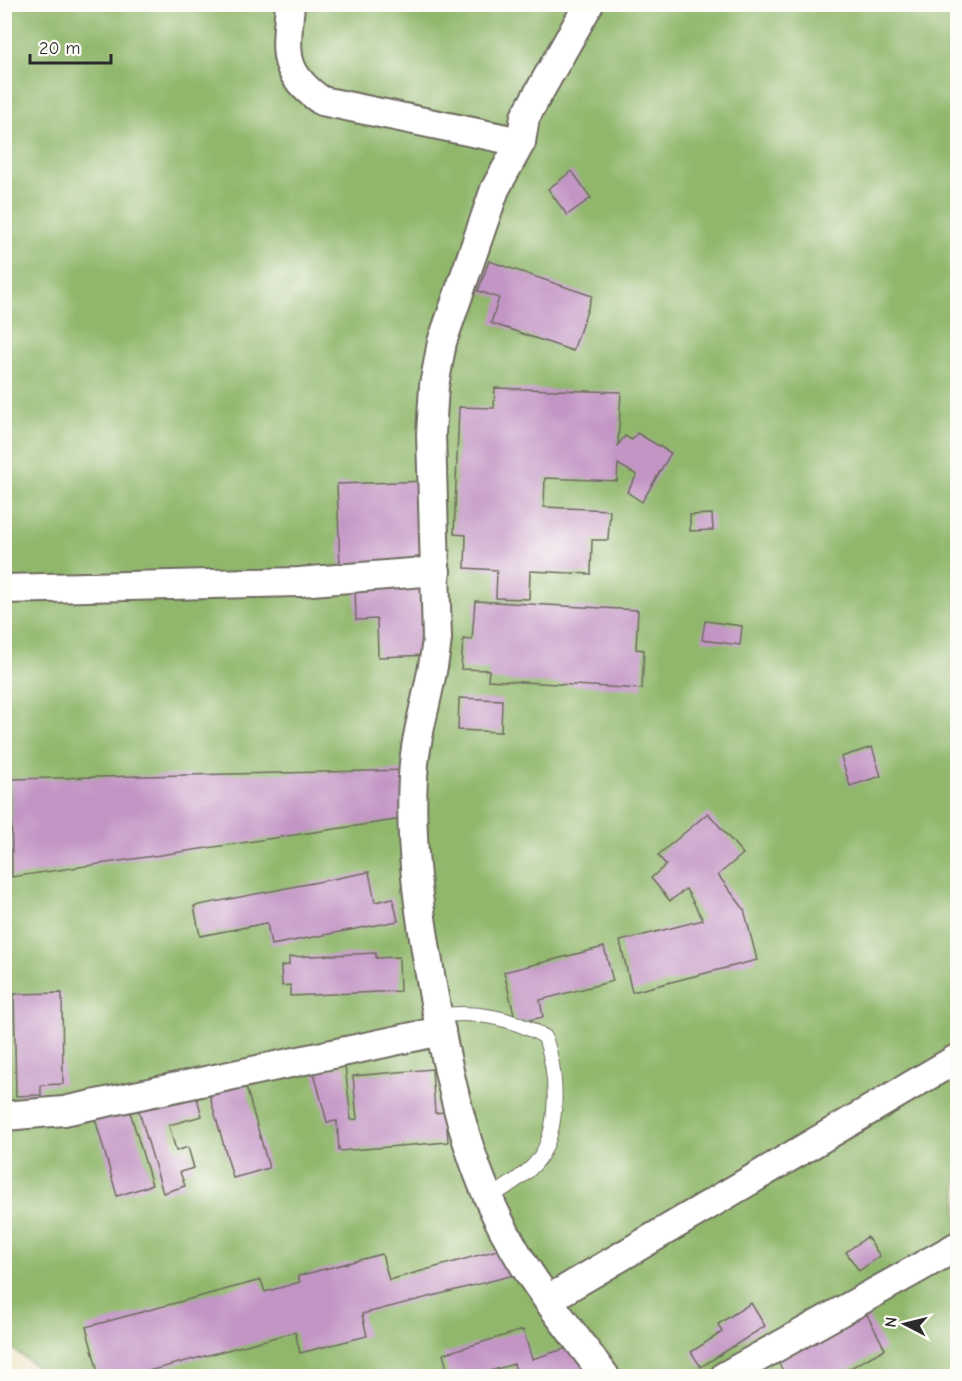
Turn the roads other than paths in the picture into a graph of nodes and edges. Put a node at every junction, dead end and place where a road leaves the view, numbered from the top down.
1 (290, 4) edge
2 (589, 4) edge
3 (521, 142) junction
4 (436, 571) junction
5 (4, 590) edge
6 (439, 1024) junction
7 (957, 1058) edge
8 (4, 1116) edge
9 (489, 1199) junction
10 (957, 1246) edge
11 (549, 1299) junction
12 (604, 1377) edge
13 (726, 1377) edge

1 - 3 street
2 - 3 street
3 - 4 street
4 - 5 street
4 - 6 street
6 - 8 street
6 - 9 street
6 - 9 lane
7 - 11 street
9 - 11 street
10 - 13 street
11 - 12 street

